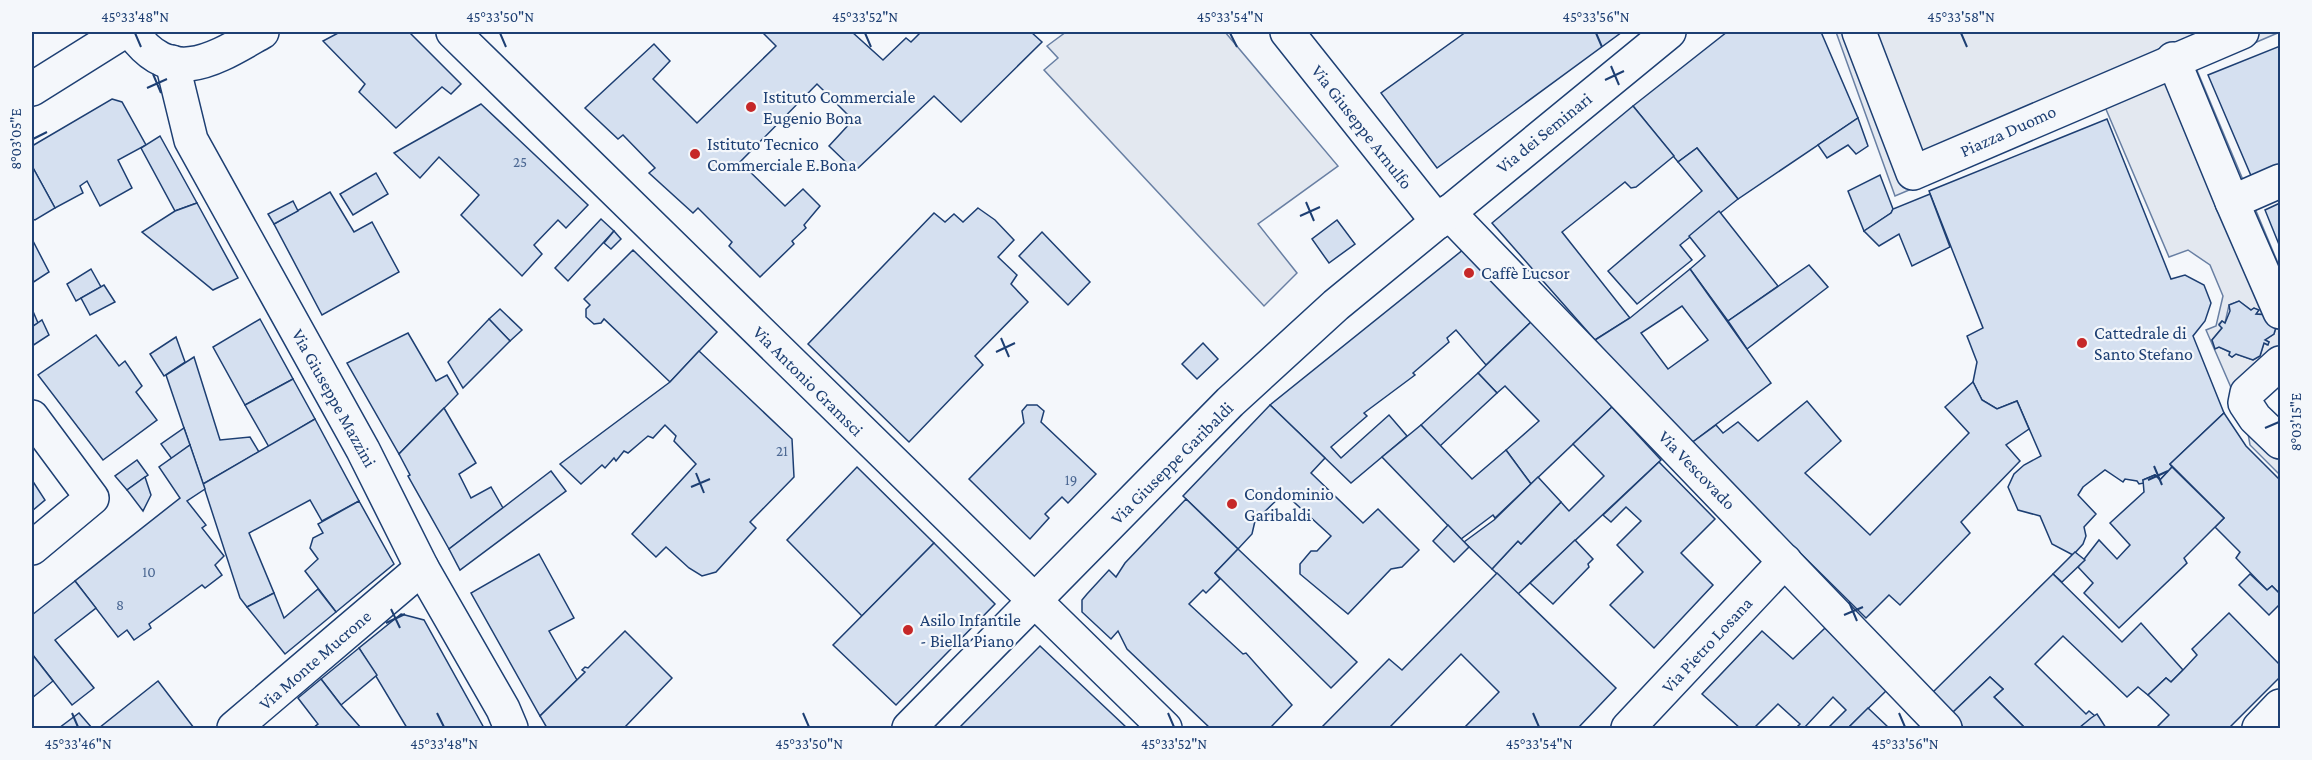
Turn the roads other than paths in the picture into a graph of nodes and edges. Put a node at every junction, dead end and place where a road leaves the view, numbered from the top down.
1 (123, 32) edge
2 (132, 32) edge
3 (262, 32) edge
4 (453, 32) edge
5 (1287, 32) edge
6 (1669, 32) edge
7 (1859, 32) edge
8 (2242, 32) edge
9 (2173, 59) junction
10 (172, 62) junction
11 (32, 89) edge
12 (2280, 181) edge
13 (2232, 202) junction
14 (1443, 217) junction
15 (2280, 312) edge
16 (2280, 363) edge
17 (32, 417) edge
18 (2280, 442) edge
19 (32, 548) edge
20 (1785, 561) junction
21 (422, 568) junction
22 (1034, 603) junction
23 (2280, 706) edge
24 (234, 729) edge
25 (511, 729) edge
26 (909, 729) edge
27 (1165, 729) edge
28 (1628, 729) edge
29 (1945, 729) edge
30 (2259, 729) edge

1 - 11 street
2 - 10 street
3 - 10 street
4 - 22 street, Via Antonio Gramsci
5 - 14 street, Via Giuseppe Arnulfo
6 - 14 street, Via dei Seminari
7 - 9 street, Piazza Duomo
8 - 9 street, Piazza Duomo
9 - 13 street
10 - 21 street, Via Giuseppe Mazzini
12 - 13 street
13 - 15 street
14 - 20 street, Via Vescovado
14 - 22 street, Via Giuseppe Garibaldi
16 - 18 street
17 - 19 street
20 - 28 street, Via Pietro Losana
20 - 29 street, Via Vescovado
21 - 24 street, Via Monte Mucrone
21 - 25 street, Via Giuseppe Mazzini
22 - 26 street, Via Giuseppe Garibaldi
22 - 27 street, Via Antonio Gramsci
23 - 30 street

